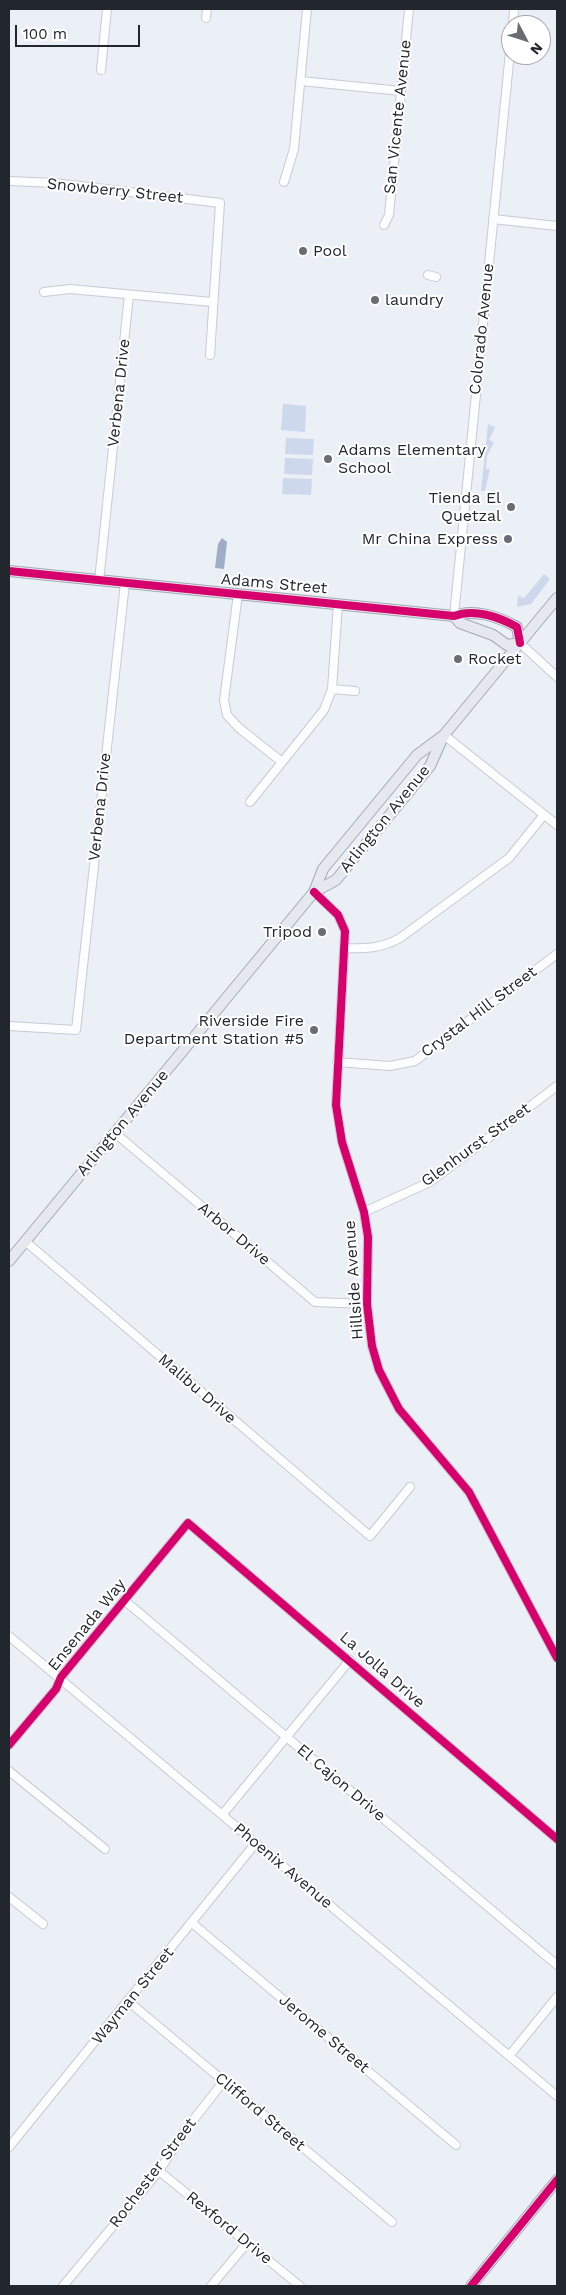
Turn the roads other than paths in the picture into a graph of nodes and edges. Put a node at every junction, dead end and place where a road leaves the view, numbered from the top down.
1 (107, 9) edge
2 (207, 9) edge
3 (307, 9) edge
4 (409, 9) edge
5 (206, 18) dead end
6 (509, 65) edge
7 (101, 70) dead end
8 (301, 81) junction
9 (401, 90) junction
10 (9, 181) edge
11 (284, 182) dead end
12 (493, 219) junction
13 (384, 225) dead end
14 (557, 226) edge
15 (44, 292) dead end
16 (129, 294) junction
17 (212, 302) junction
18 (210, 354) dead end
19 (9, 570) edge
20 (99, 581) junction
21 (125, 583) junction
22 (238, 594) junction
23 (557, 598) edge
24 (338, 604) junction
25 (454, 616) junction
26 (520, 643) junction
27 (557, 677) edge
28 (332, 689) junction
29 (355, 691) dead end
30 (444, 735) junction
31 (282, 762) junction
32 (250, 802) dead end
33 (543, 816) junction
34 (557, 825) edge
35 (314, 892) junction
36 (346, 948) junction
37 (557, 954) edge
38 (9, 1026) edge
39 (338, 1062) junction
40 (557, 1086) edge
41 (114, 1133) junction
42 (364, 1212) junction
43 (25, 1241) junction
44 (9, 1261) edge
45 (367, 1304) junction
46 (410, 1487) dead end
47 (188, 1523) joint
48 (124, 1600) junction
49 (9, 1636) edge
50 (557, 1658) edge
51 (350, 1660) junction
52 (61, 1678) junction
53 (286, 1737) junction
54 (9, 1745) edge
55 (9, 1771) edge
56 (222, 1815) junction
57 (557, 1839) edge
58 (256, 1844) junction
59 (105, 1849) dead end
60 (9, 1897) edge
61 (192, 1923) junction
62 (43, 1924) dead end
63 (557, 1965) edge
64 (557, 1997) edge
65 (128, 2001) junction
66 (509, 2056) junction
67 (223, 2082) junction
68 (557, 2096) edge
69 (456, 2145) dead end
70 (9, 2147) edge
71 (158, 2171) junction
72 (557, 2180) edge
73 (392, 2222) dead end
74 (247, 2243) junction
75 (63, 2286) edge
76 (211, 2286) edge
77 (300, 2286) edge
78 (471, 2286) edge

1 - 7 street
2 - 5 street
3 - 8 street
4 - 9 street, San Vicente Avenue
6 - 12 street, Colorado Avenue
8 - 9 street
8 - 11 street
9 - 13 street, San Vicente Avenue
10 - 17 street, Snowberry Street
12 - 14 street
12 - 25 street, Colorado Avenue
15 - 16 street
16 - 17 street
16 - 20 street, Verbena Drive
17 - 18 street
19 - 20 main road, Adams Street
20 - 21 main road, Adams Street
21 - 22 main road, Adams Street
21 - 38 street, Verbena Drive
22 - 24 main road, Adams Street
22 - 31 street
23 - 26 main road, Arlington Avenue
24 - 25 main road, Adams Street
24 - 28 street
25 - 26 main road, Adams Street
25 - 26 main road, Adams Street
26 - 27 street
26 - 30 main road, Arlington Avenue
28 - 29 street
28 - 31 street
30 - 33 street
30 - 35 main road, Arlington Avenue
30 - 35 main road, Arlington Avenue
31 - 32 street
33 - 34 street
33 - 36 street
35 - 36 street, Hillside Avenue
35 - 41 main road, Arlington Avenue
36 - 39 street, Hillside Avenue
37 - 39 street, Crystal Hill Street
39 - 42 street, Hillside Avenue
40 - 42 street, Glenhurst Street
41 - 43 main road, Arlington Avenue
41 - 45 street, Arbor Drive
42 - 45 street, Hillside Avenue
43 - 44 main road, Arlington Avenue
43 - 46 street, Malibu Drive
45 - 50 street, Hillside Avenue
47 - 48 street, Ensenada Way
47 - 51 street, La Jolla Drive
48 - 52 street, Ensenada Way
48 - 53 street, El Cajon Drive
49 - 52 street, Phoenix Avenue
51 - 53 street
51 - 57 street, La Jolla Drive
52 - 54 street, Ensenada Way
52 - 56 street, Phoenix Avenue
53 - 56 street
53 - 63 street, El Cajon Drive
55 - 59 street
56 - 58 street, Phoenix Avenue
58 - 61 street, Wayman Street
58 - 66 street, Phoenix Avenue
60 - 62 street
61 - 65 street, Wayman Street
61 - 69 street, Jerome Street
64 - 66 street
65 - 67 street, Clifford Street
65 - 70 street, Wayman Street
66 - 68 street, Phoenix Avenue
67 - 71 street, Rochester Street
67 - 73 street, Clifford Street
71 - 74 street, Rexford Drive
71 - 75 street, Rochester Street
72 - 78 main road
74 - 76 street
74 - 77 street, Rexford Drive

